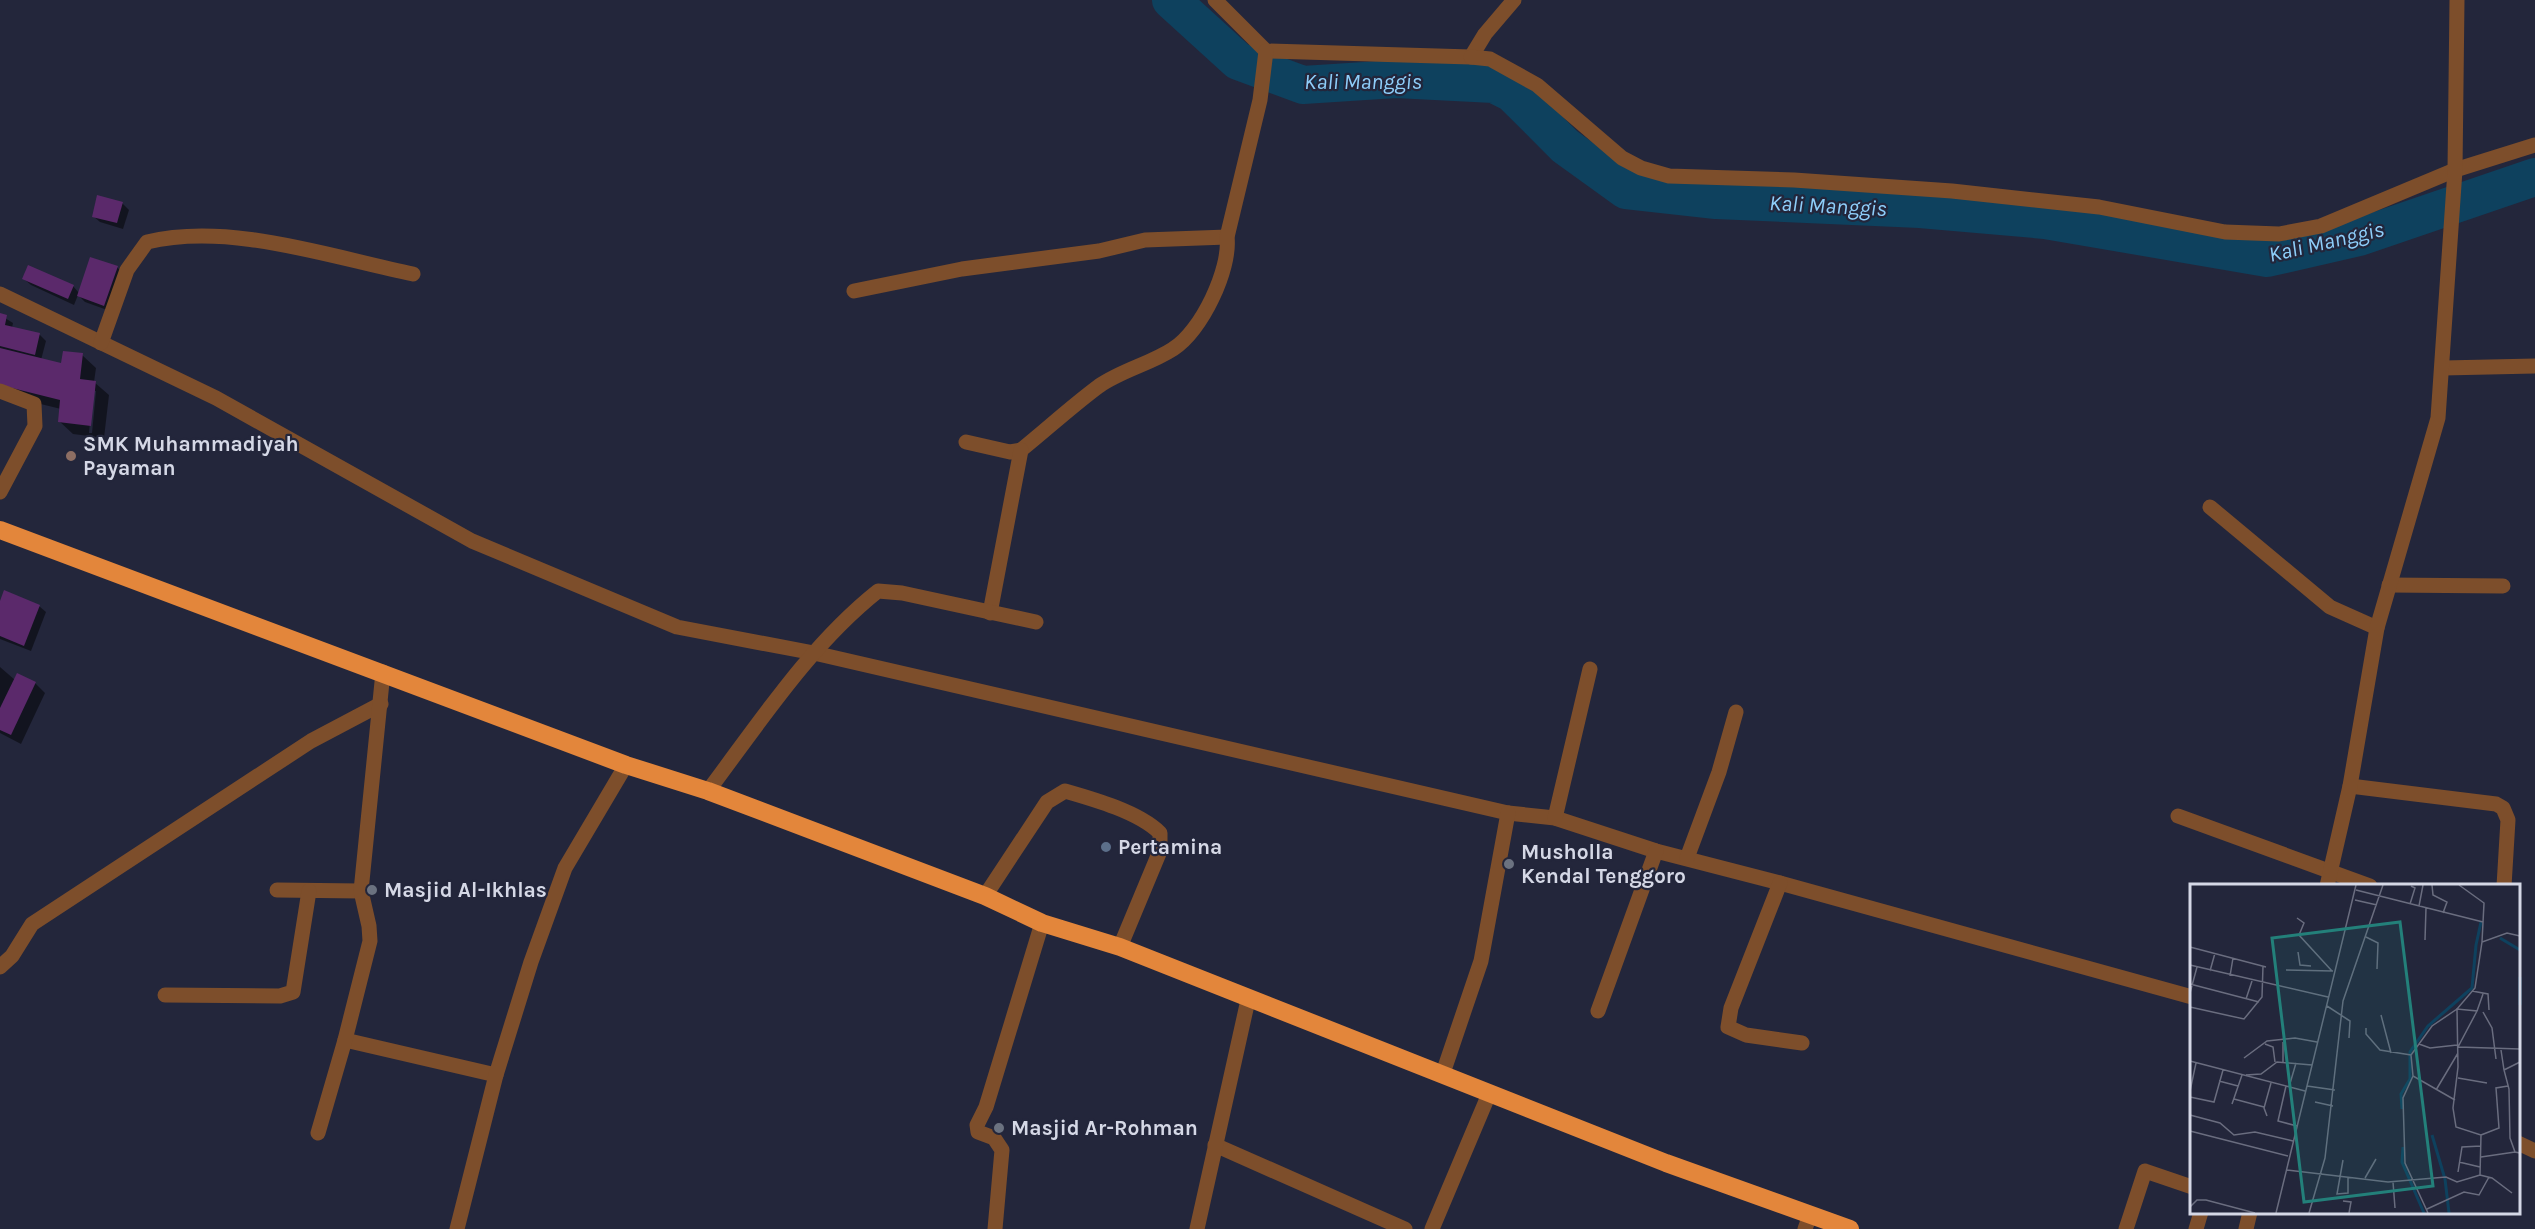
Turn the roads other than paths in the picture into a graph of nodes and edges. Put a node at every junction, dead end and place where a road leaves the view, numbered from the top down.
1 (1215, 0) edge
2 (1514, 0) edge
3 (2457, 0) edge
4 (1266, 56) junction
5 (1471, 57) junction
6 (2535, 145) edge
7 (2455, 170) junction
8 (1227, 237) junction
9 (412, 274) dead end
10 (854, 291) dead end
11 (0, 294) edge
12 (101, 343) junction
13 (2535, 366) edge
14 (2443, 368) junction
15 (0, 391) edge
16 (966, 442) dead end
17 (1021, 450) junction
18 (0, 492) edge
19 (2210, 507) dead end
20 (0, 530) edge
21 (2389, 585) junction
22 (2503, 586) dead end
23 (990, 613) junction
24 (1036, 622) dead end
25 (2377, 628) junction
26 (814, 653) junction
27 (1590, 669) dead end
28 (383, 672) junction
29 (381, 704) junction
30 (1736, 712) dead end
31 (626, 765) junction
32 (2350, 786) junction
33 (708, 791) junction
34 (1508, 813) junction
35 (2178, 816) dead end
36 (1555, 818) junction
37 (1656, 851) junction
38 (1687, 858) junction
39 (2328, 879) edge
40 (1780, 883) junction
41 (2363, 884) edge
42 (2504, 884) edge
43 (277, 890) dead end
44 (309, 891) junction
45 (361, 891) junction
46 (985, 896) junction
47 (1042, 923) junction
48 (1120, 947) junction
49 (0, 967) edge
50 (165, 995) dead end
51 (2190, 996) edge
52 (1248, 1000) junction
53 (1598, 1011) dead end
54 (345, 1040) junction
55 (1802, 1043) dead end
56 (1443, 1073) junction
57 (496, 1075) junction
58 (1489, 1094) junction
59 (318, 1133) dead end
60 (2520, 1144) edge
61 (1215, 1145) junction
62 (2535, 1151) edge
63 (2190, 1186) edge
64 (2200, 1214) edge
65 (1808, 1222) edge
66 (457, 1229) edge
67 (995, 1229) edge
68 (1197, 1229) edge
69 (1404, 1229) edge
70 (1432, 1229) edge
71 (1850, 1229) edge
72 (2126, 1229) edge
73 (2196, 1229) edge

1 - 4 street
2 - 5 street
3 - 7 street
4 - 5 street
4 - 8 street
5 - 7 street
6 - 7 street
7 - 14 street
8 - 10 street
8 - 17 street
9 - 12 street
11 - 12 street
12 - 26 street
13 - 14 street
14 - 21 street
15 - 18 street
16 - 17 street
17 - 23 street
19 - 25 street
20 - 28 highway
21 - 22 street
21 - 25 street
23 - 24 street
23 - 26 street
25 - 32 street
26 - 33 street
26 - 34 street
27 - 36 street
28 - 29 street
28 - 31 highway
29 - 45 street
29 - 49 street
30 - 38 street
31 - 33 highway
31 - 57 street
32 - 39 street
32 - 42 street
33 - 46 highway
34 - 36 street
34 - 56 street
35 - 39 street
36 - 37 street
37 - 38 street
37 - 53 street
38 - 40 street
39 - 41 street
40 - 51 street
40 - 55 street
43 - 44 street
44 - 45 street
44 - 50 street
45 - 54 street
46 - 47 highway
46 - 48 street
47 - 48 highway
47 - 67 street
48 - 52 highway
52 - 56 highway
52 - 61 street
54 - 57 street
54 - 59 street
56 - 58 highway
57 - 66 street
58 - 65 highway
58 - 70 street
60 - 62 street
61 - 68 street
61 - 69 street
63 - 72 street
64 - 73 street
65 - 71 highway

